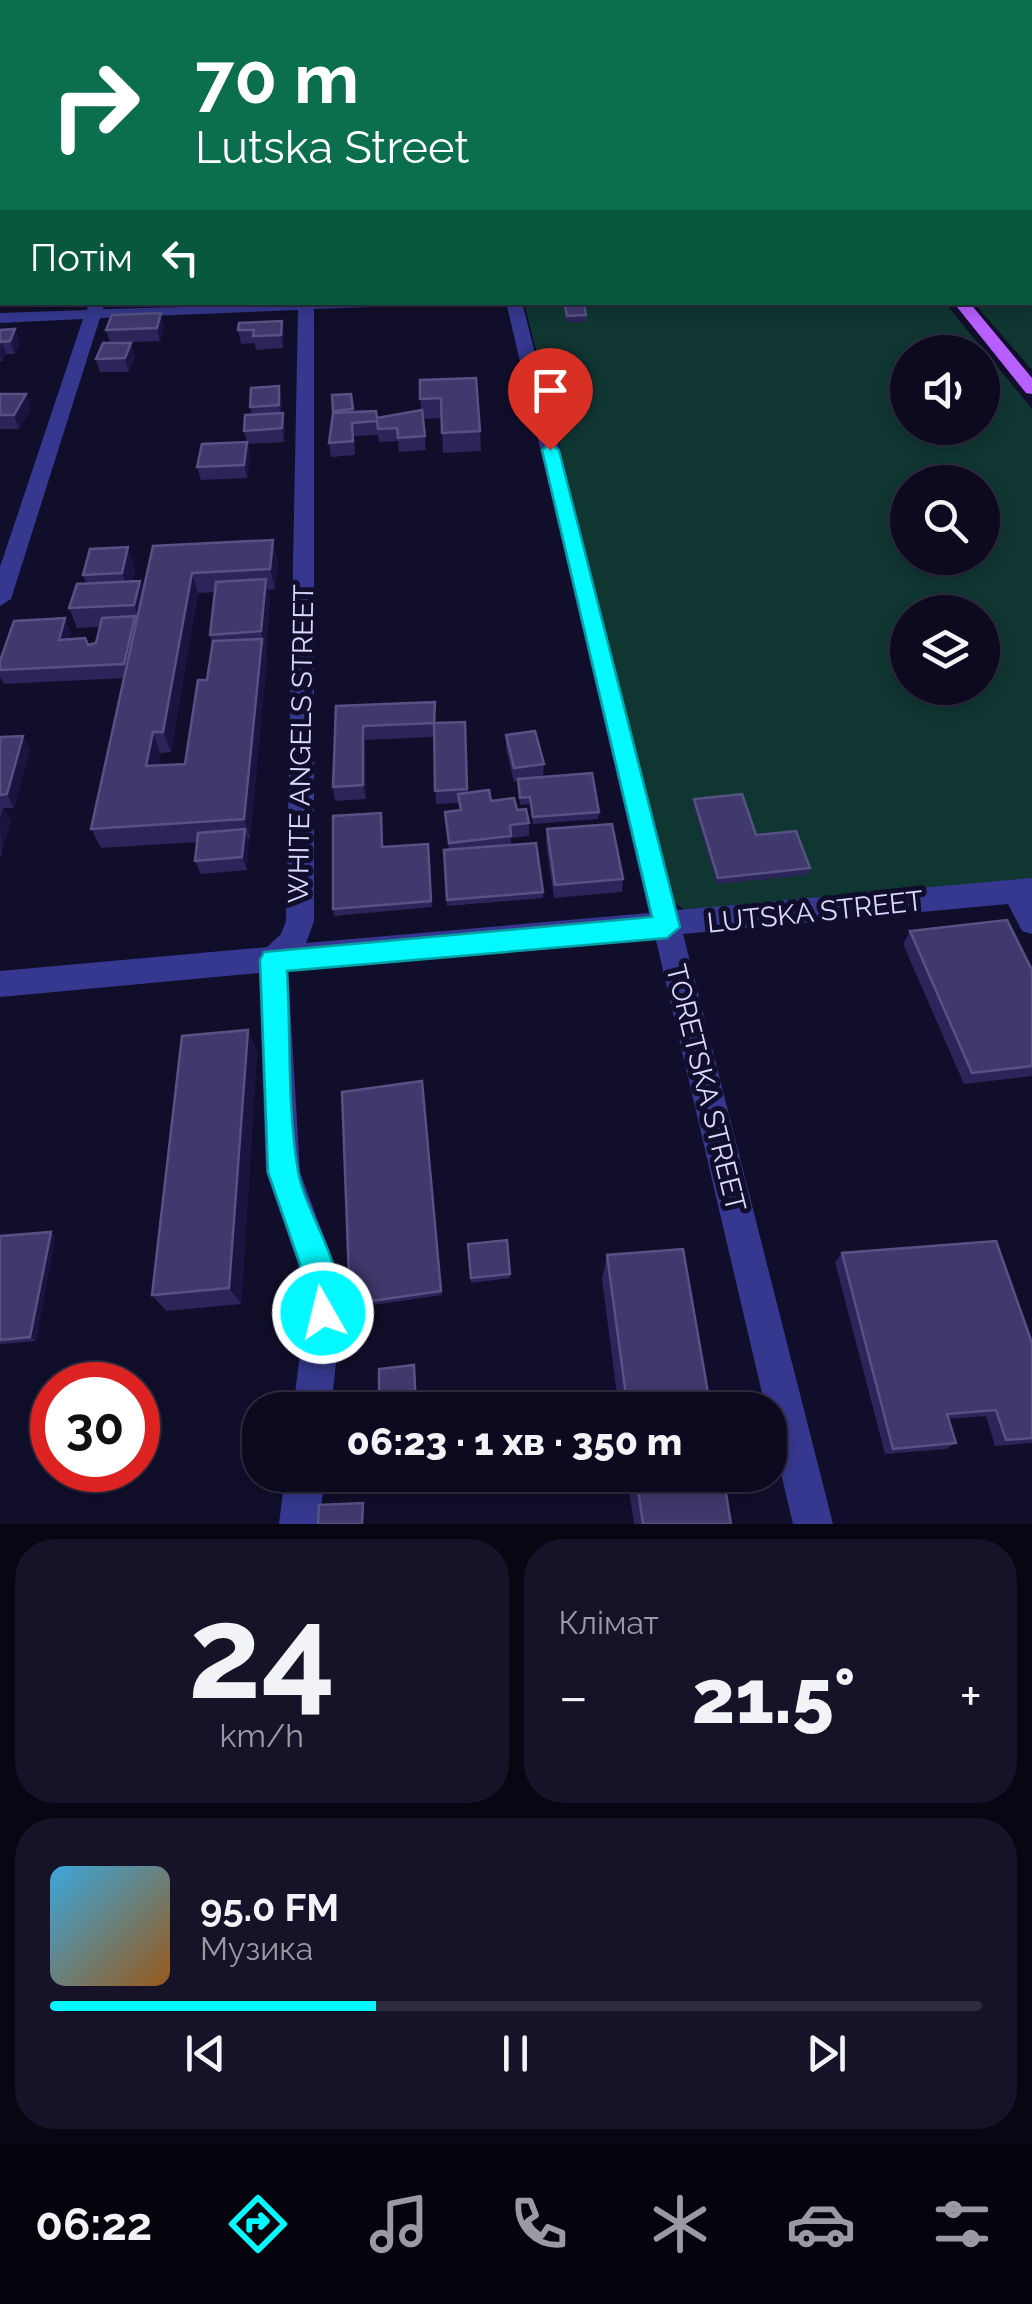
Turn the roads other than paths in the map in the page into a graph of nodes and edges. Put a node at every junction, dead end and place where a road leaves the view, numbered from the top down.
1 (253, 305) edge
2 (306, 305) edge
3 (515, 305) edge
4 (962, 305) edge
5 (94, 308) edge
6 (0, 318) edge
7 (1032, 389) edge
8 (6, 563) edge
9 (0, 599) edge
10 (1024, 891) edge
11 (1032, 922) edge
12 (667, 927) junction
13 (273, 960) junction
14 (0, 984) edge
15 (314, 1392) edge
16 (303, 1492) edge
17 (299, 1524) edge
18 (812, 1524) edge

1 - 5 street
2 - 13 street, WHITE ANGELS STREET
3 - 12 street, TORETSKA STREET
4 - 7 main road
5 - 6 street
5 - 8 street
8 - 9 street
10 - 11 street
10 - 12 street, LUTSKA STREET
12 - 13 street, LUTSKA STREET
12 - 18 street, TORETSKA STREET
13 - 14 street, LUTSKA STREET
13 - 15 street
16 - 17 street

